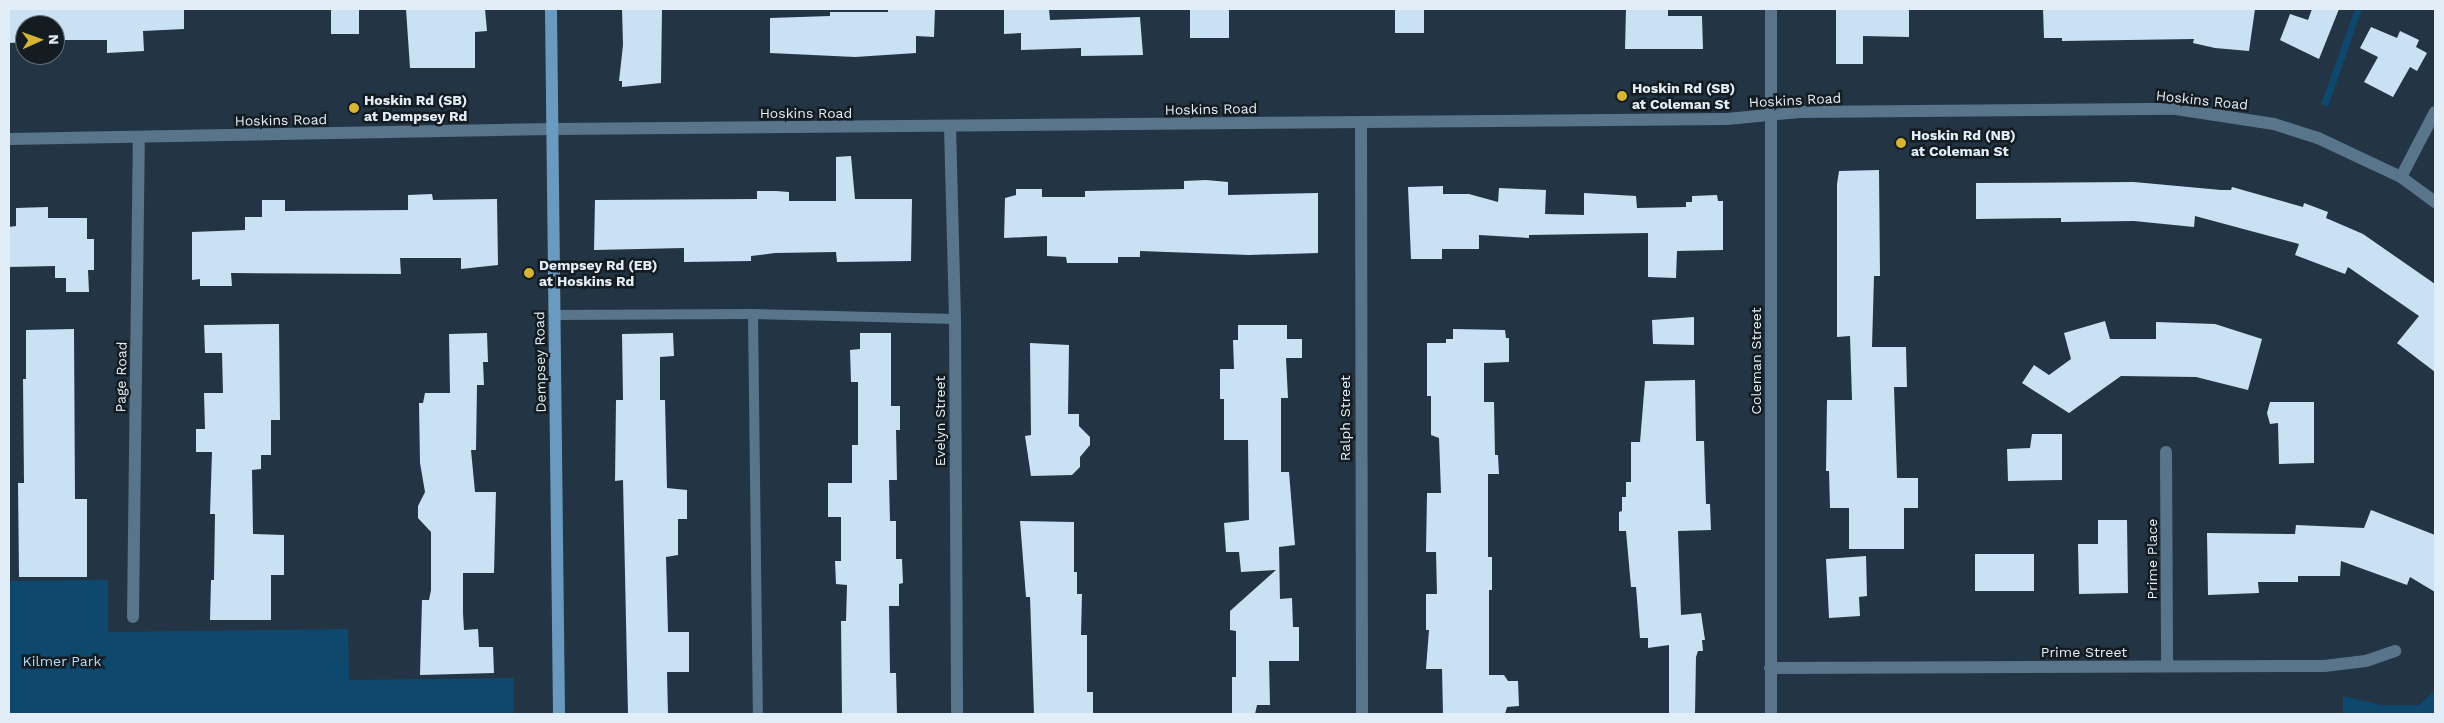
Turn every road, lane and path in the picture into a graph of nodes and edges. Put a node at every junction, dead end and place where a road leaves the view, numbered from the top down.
1 (551, 9) edge
2 (1770, 9) edge
3 (2435, 112) edge
4 (1772, 116) junction
5 (1361, 122) junction
6 (950, 127) junction
7 (553, 129) junction
8 (140, 138) junction
9 (9, 139) edge
10 (2401, 177) junction
11 (2435, 202) edge
12 (753, 314) junction
13 (555, 316) junction
14 (955, 319) junction
15 (2166, 452) dead end
16 (133, 617) dead end
17 (2395, 651) dead end
18 (2167, 666) junction
19 (1770, 668) junction
20 (559, 714) edge
21 (758, 714) edge
22 (958, 714) edge
23 (1362, 714) edge
24 (1771, 714) edge

1 - 7 street, Dempsey Road
2 - 4 street, Coleman Street
3 - 10 street
4 - 5 street, Hoskins Road
4 - 10 street, Hoskins Road
4 - 19 street, Coleman Street
5 - 6 street, Hoskins Road
5 - 23 street, Ralph Street
6 - 7 street, Hoskins Road
6 - 14 street, Evelyn Street
7 - 8 street, Hoskins Road
7 - 13 street, Dempsey Road
8 - 9 street, Hoskins Road
8 - 16 street, Page Road
10 - 11 street, Hoskins Road
12 - 13 lane
12 - 14 lane
12 - 21 lane
13 - 20 street, Dempsey Road
14 - 22 street, Evelyn Street
15 - 18 street, Prime Place
17 - 18 street, Prime Street
18 - 19 street, Prime Street
19 - 24 street, Coleman Street

